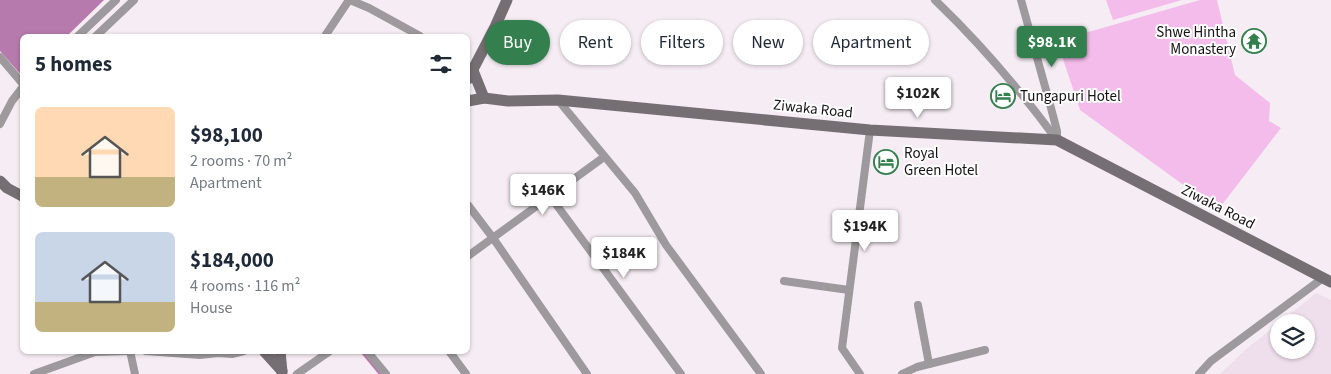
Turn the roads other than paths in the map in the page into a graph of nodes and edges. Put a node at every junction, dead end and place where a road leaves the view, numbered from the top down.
1 (116, 0) edge
2 (134, 0) edge
3 (350, 0) edge
4 (507, 0) edge
5 (935, 0) edge
6 (1021, 0) edge
7 (80, 34) edge
8 (98, 34) edge
9 (326, 34) edge
10 (416, 34) edge
11 (0, 57) edge
12 (470, 69) edge
13 (470, 73) edge
14 (20, 81) edge
15 (20, 91) edge
16 (484, 98) junction
17 (558, 100) junction
18 (470, 101) edge
19 (0, 124) edge
20 (870, 130) junction
21 (1057, 140) junction
22 (604, 157) junction
23 (0, 182) edge
24 (20, 195) edge
25 (550, 196) junction
26 (470, 208) edge
27 (493, 238) junction
28 (470, 255) edge
29 (1327, 280) edge
30 (784, 281) dead end
31 (849, 290) junction
32 (918, 305) dead end
33 (985, 350) dead end
34 (90, 354) edge
35 (130, 354) edge
36 (186, 354) edge
37 (206, 354) edge
38 (266, 354) edge
39 (280, 354) edge
40 (326, 354) edge
41 (369, 354) edge
42 (451, 354) edge
43 (929, 364) junction
44 (282, 373) edge
45 (34, 374) edge
46 (135, 374) edge
47 (297, 374) edge
48 (386, 374) edge
49 (466, 374) edge
50 (587, 374) edge
51 (680, 374) edge
52 (761, 374) edge
53 (860, 374) edge
54 (902, 374) edge
55 (1200, 374) edge

1 - 7 street
2 - 8 street
3 - 9 street
3 - 10 street
4 - 12 street
5 - 21 street
6 - 21 street
11 - 14 street
13 - 16 street
15 - 19 street
16 - 17 street, Ziwaka Road
16 - 18 street, Ziwaka Road
17 - 20 street, Ziwaka Road
17 - 22 street
20 - 21 street, Ziwaka Road
20 - 31 street
21 - 29 street, Ziwaka Road
22 - 25 street
22 - 52 street
23 - 24 street
25 - 27 street
25 - 51 street
26 - 27 street
27 - 28 street
27 - 50 street
29 - 55 street
30 - 31 street
31 - 53 street
32 - 43 street
33 - 43 street
34 - 45 street
35 - 46 street
36 - 37 street
38 - 44 street
39 - 44 street
40 - 47 street
41 - 48 street
42 - 49 street
43 - 54 street

